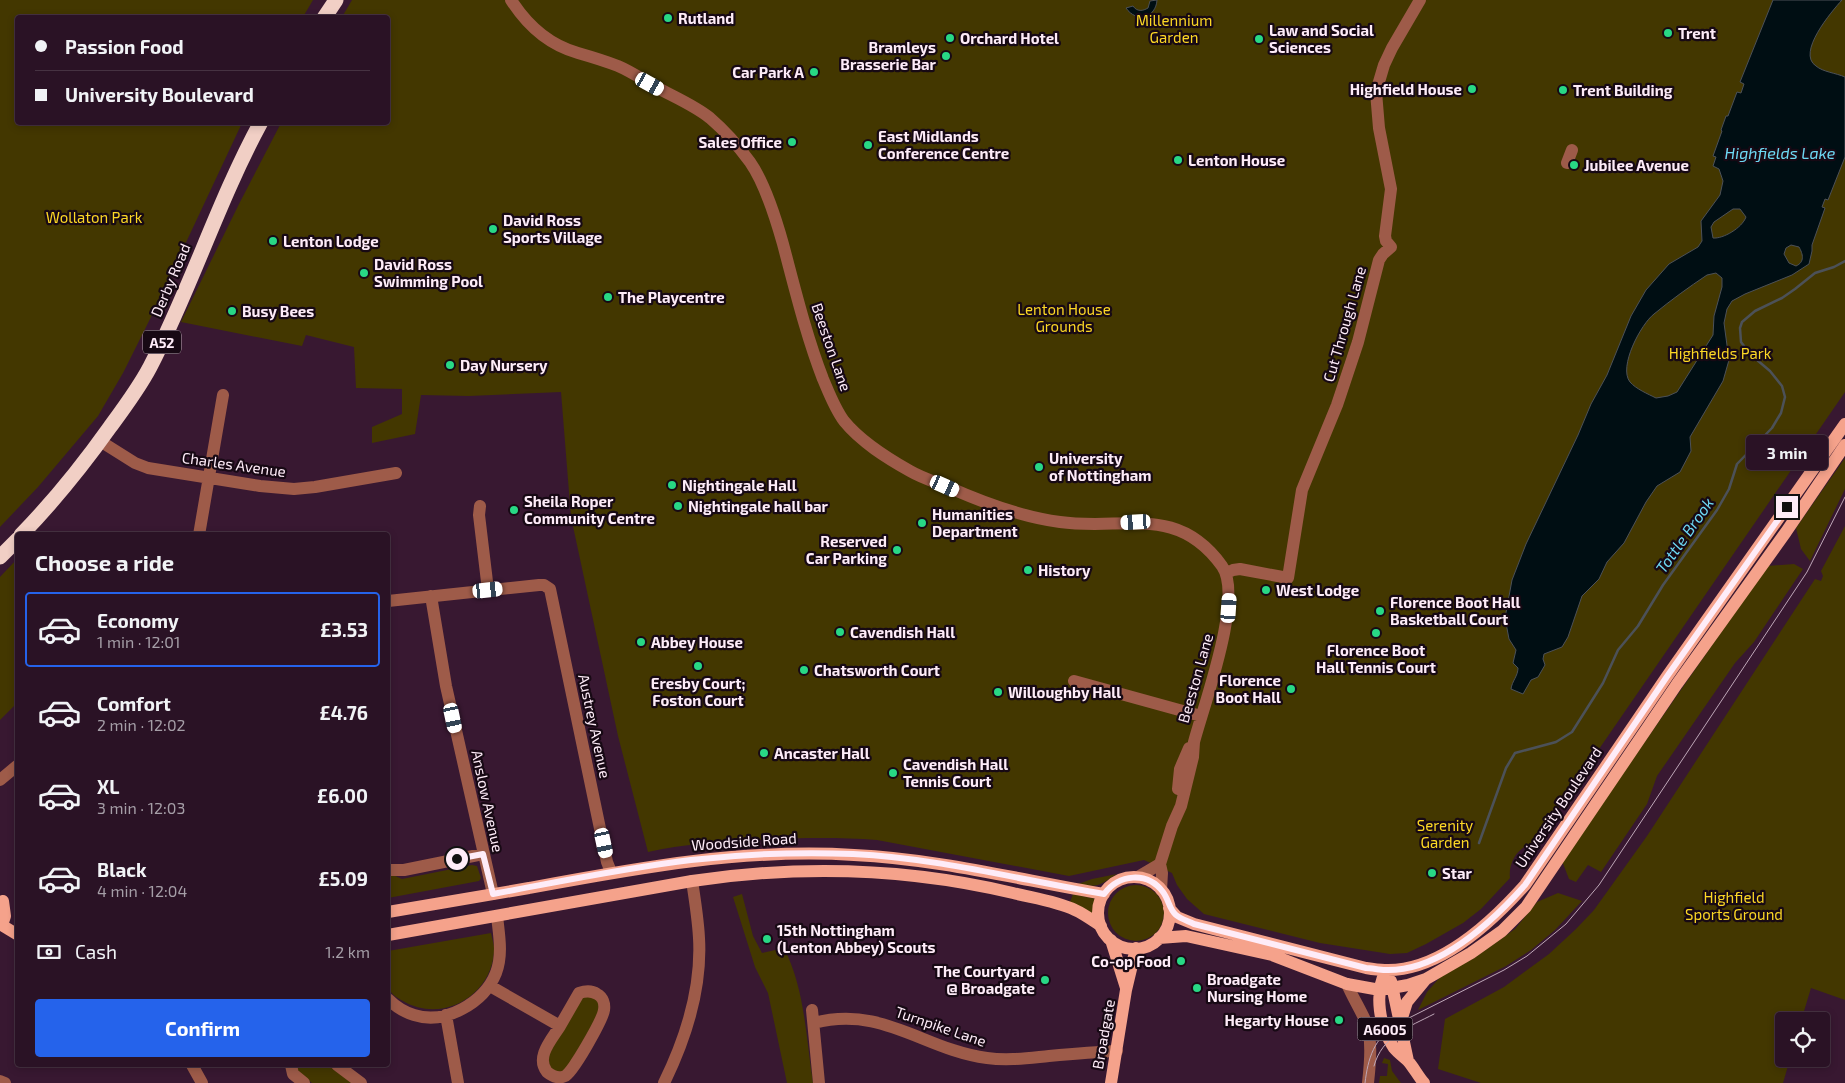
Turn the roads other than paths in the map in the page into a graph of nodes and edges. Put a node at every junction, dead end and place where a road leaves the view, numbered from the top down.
1 (336, 0) edge
2 (510, 0) edge
3 (1420, 0) edge
4 (326, 15) edge
5 (260, 125) edge
6 (1572, 150) dead end
7 (1566, 163) dead end
8 (223, 395) dead end
9 (1845, 424) edge
10 (100, 441) junction
11 (1845, 445) edge
12 (396, 473) dead end
13 (208, 478) junction
14 (480, 506) dead end
15 (24, 532) edge
16 (199, 532) edge
17 (15, 542) edge
18 (0, 557) edge
19 (1227, 573) junction
20 (488, 590) junction
21 (431, 596) junction
22 (390, 601) edge
23 (1074, 680) dead end
24 (1201, 716) junction
25 (1191, 745) junction
26 (15, 768) edge
27 (0, 780) edge
28 (1172, 826) junction
29 (483, 854) junction
30 (689, 860) junction
31 (1160, 864) junction
32 (390, 870) edge
33 (611, 872) junction
34 (1138, 877) junction
35 (692, 880) junction
36 (1161, 890) junction
37 (493, 894) junction
38 (1104, 894) junction
39 (1, 900) edge
40 (15, 907) edge
41 (1170, 908) junction
42 (390, 912) edge
43 (497, 916) junction
44 (1, 926) edge
45 (1101, 926) junction
46 (15, 933) edge
47 (390, 935) edge
48 (1159, 938) junction
49 (1111, 940) junction
50 (1136, 948) junction
51 (1386, 970) junction
52 (1426, 979) junction
53 (1347, 984) junction
54 (490, 986) junction
55 (1386, 989) junction
56 (1126, 990) junction
57 (390, 1004) edge
58 (446, 1015) junction
59 (1400, 1025) junction
60 (560, 1026) junction
61 (1117, 1051) junction
62 (1408, 1061) junction
63 (193, 1067) edge
64 (291, 1067) edge
65 (343, 1067) edge
66 (0, 1081) edge
67 (5, 1083) edge
68 (202, 1083) edge
69 (304, 1083) edge
70 (361, 1083) edge
71 (458, 1083) edge
72 (664, 1083) edge
73 (819, 1083) edge
74 (1111, 1083) edge
75 (1368, 1083) edge
76 (1424, 1083) edge

1 - 4 highway
2 - 19 street, Beeston Lane
3 - 19 street, Cut Through Lane
5 - 10 highway, Derby Road / A52
6 - 7 street
8 - 13 street
9 - 51 main road, University Boulevard
10 - 13 street, Charles Avenue
10 - 15 highway, Derby Road / A52
11 - 52 main road, University Boulevard / A6005
12 - 13 street, Charles Avenue
13 - 16 street
14 - 20 street
17 - 18 highway
19 - 24 street, Beeston Lane
20 - 21 street
20 - 33 street, Austrey Avenue
21 - 22 street
21 - 29 street, Anslow Avenue
23 - 24 street
24 - 25 street, Beeston Lane
25 - 28 street, Beeston Lane
25 - 28 street, Beeston Lane
26 - 27 street
28 - 31 street, Beeston Lane
29 - 32 street
29 - 37 street, Anslow Avenue
30 - 33 main road, Woodside Road
30 - 35 main road
30 - 38 main road, Woodside Road
31 - 34 street
31 - 36 street
33 - 37 main road, Woodside Road
34 - 36 main road
34 - 38 main road
35 - 43 main road
35 - 45 main road
35 - 72 street
36 - 41 main road
37 - 42 main road, Woodside Road
37 - 43 main road
38 - 45 main road
39 - 40 main road
39 - 44 main road
41 - 48 main road
41 - 51 main road, University Boulevard
43 - 47 main road
43 - 54 street
44 - 46 main road
45 - 49 main road
48 - 50 main road
48 - 53 main road, University Boulevard
49 - 50 main road
49 - 56 main road
50 - 56 main road, Broadgate
51 - 55 main road, A6005
52 - 55 main road, University Boulevard / A6005
52 - 59 main road, A6005
53 - 55 main road, University Boulevard
53 - 75 street
54 - 58 street
54 - 60 street
55 - 59 main road, A6005
55 - 62 main road, A6005
56 - 61 main road, Broadgate
57 - 58 street
58 - 71 street
59 - 62 main road, A6005
60 - 60 street
61 - 73 street, Turnpike Lane
61 - 74 main road, Broadgate
62 - 76 main road, A6005
63 - 68 street
64 - 69 street
65 - 70 street
66 - 67 street

